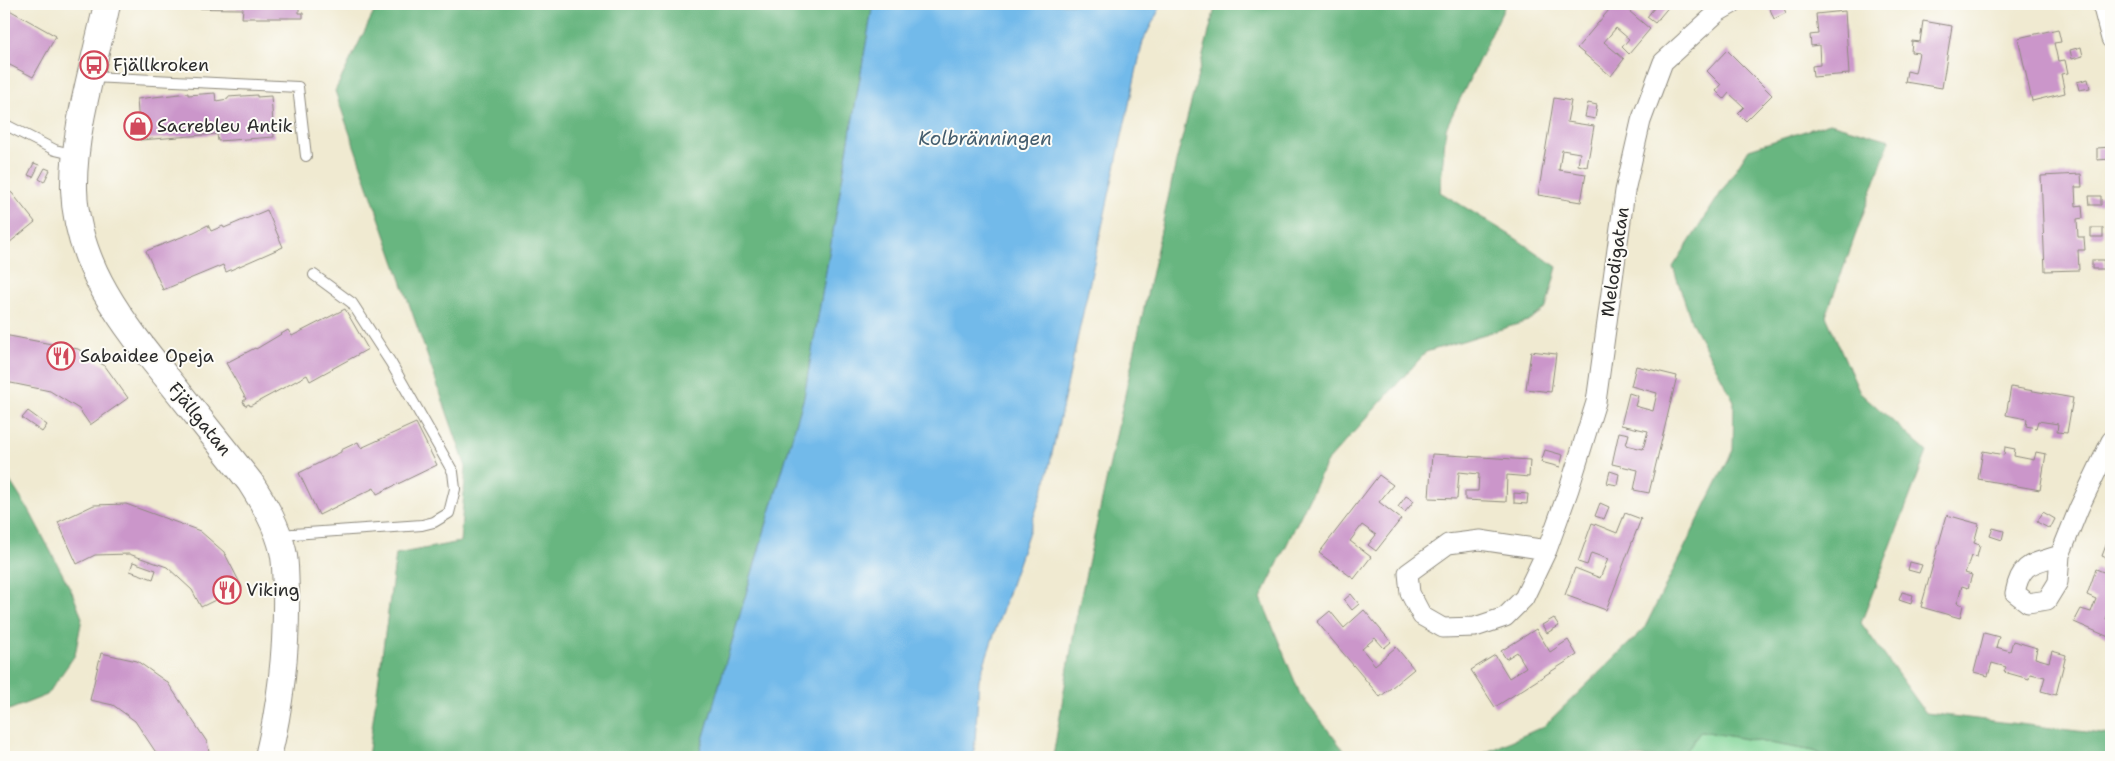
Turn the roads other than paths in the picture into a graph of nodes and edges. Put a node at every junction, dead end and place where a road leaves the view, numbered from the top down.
1 (107, 4) edge
2 (1732, 4) edge
3 (2102, 4) edge
4 (2111, 39) edge
5 (92, 77) junction
6 (4, 124) edge
7 (76, 155) junction
8 (306, 156) dead end
9 (314, 275) dead end
10 (2111, 441) edge
11 (278, 535) junction
12 (1548, 550) junction
13 (2060, 555) dead end
14 (268, 757) edge

1 - 5 street, Fjällgatan
2 - 12 street, Melodigatan
3 - 4 street
5 - 7 street, Fjällgatan
5 - 8 lane
6 - 7 lane
7 - 11 street, Fjällgatan
9 - 11 lane
10 - 13 street
11 - 14 street, Fjällgatan
12 - 12 street, Melodigatan

